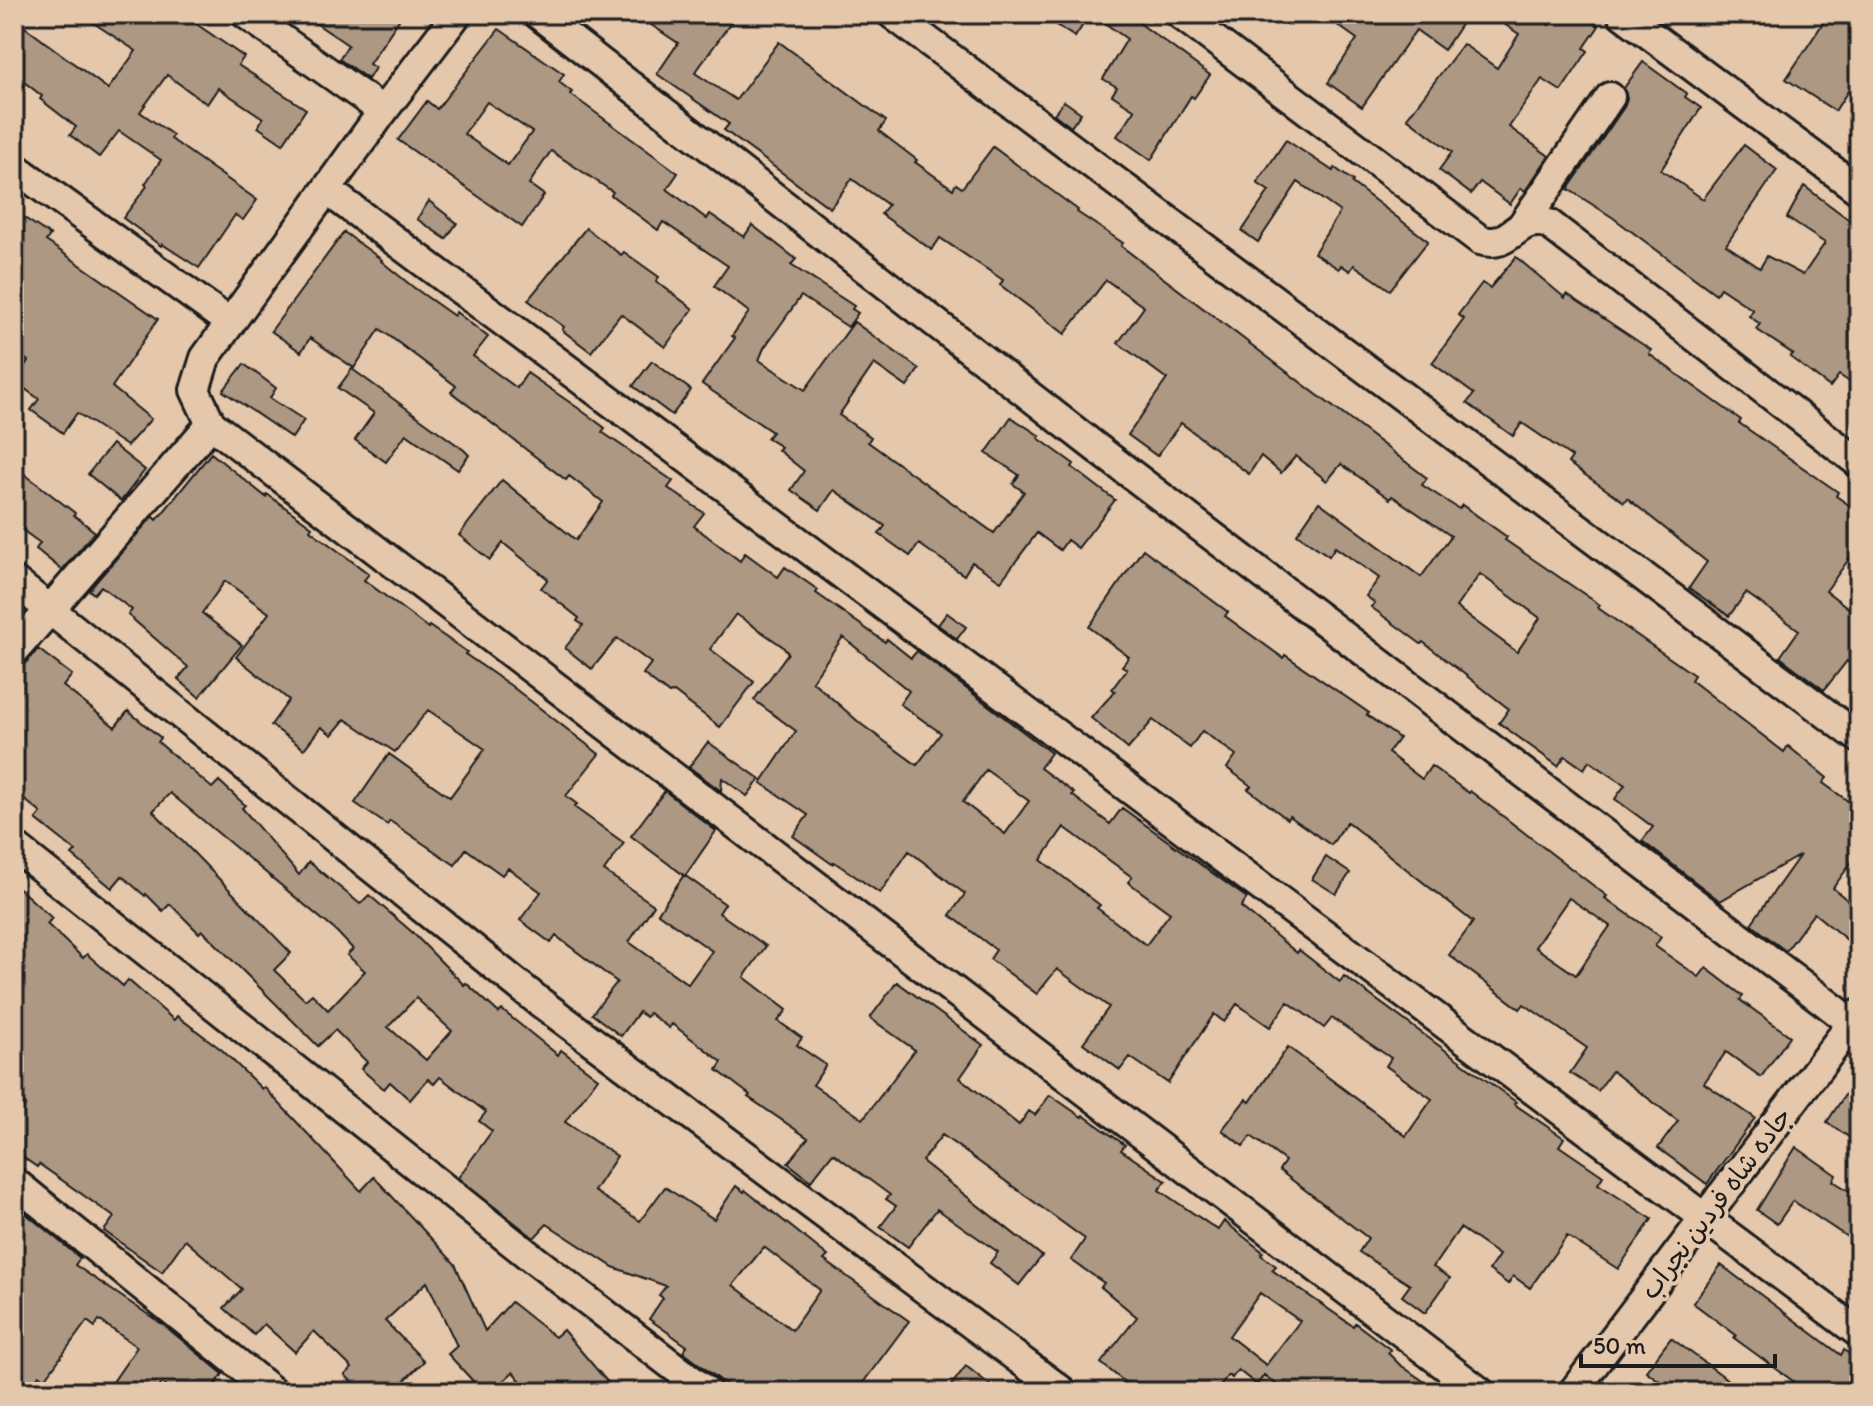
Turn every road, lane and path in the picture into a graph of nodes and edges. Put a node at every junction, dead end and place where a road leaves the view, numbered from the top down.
1 (246, 14) edge
2 (457, 14) edge
3 (538, 14) edge
4 (892, 14) edge
5 (1180, 14) edge
6 (1622, 14) edge
7 (1610, 97) dead end
8 (383, 111) junction
9 (14, 167) edge
10 (327, 190) junction
11 (1859, 190) edge
12 (1523, 224) junction
13 (229, 322) junction
14 (211, 424) junction
15 (1859, 463) edge
16 (14, 581) edge
17 (49, 611) junction
18 (14, 651) edge
19 (1859, 738) edge
20 (14, 846) edge
21 (1857, 1022) edge
22 (14, 1182) edge
23 (1706, 1216) junction
24 (1859, 1333) edge
25 (1575, 1391) edge
26 (273, 1392) edge
27 (707, 1392) edge
28 (1063, 1392) edge
29 (1480, 1392) edge

1 - 8 street
2 - 8 street
3 - 21 street
4 - 19 street
5 - 12 street
6 - 11 street
7 - 12 street
8 - 10 street
9 - 13 street
10 - 13 street
10 - 23 street
12 - 15 street
13 - 14 street
14 - 17 street
14 - 29 street
16 - 17 street
17 - 18 street
17 - 28 street
20 - 27 street
21 - 23 street, جاده شاه فردین نجراب
22 - 26 street
23 - 24 street
23 - 25 street, جاده شاه فردین نجراب

